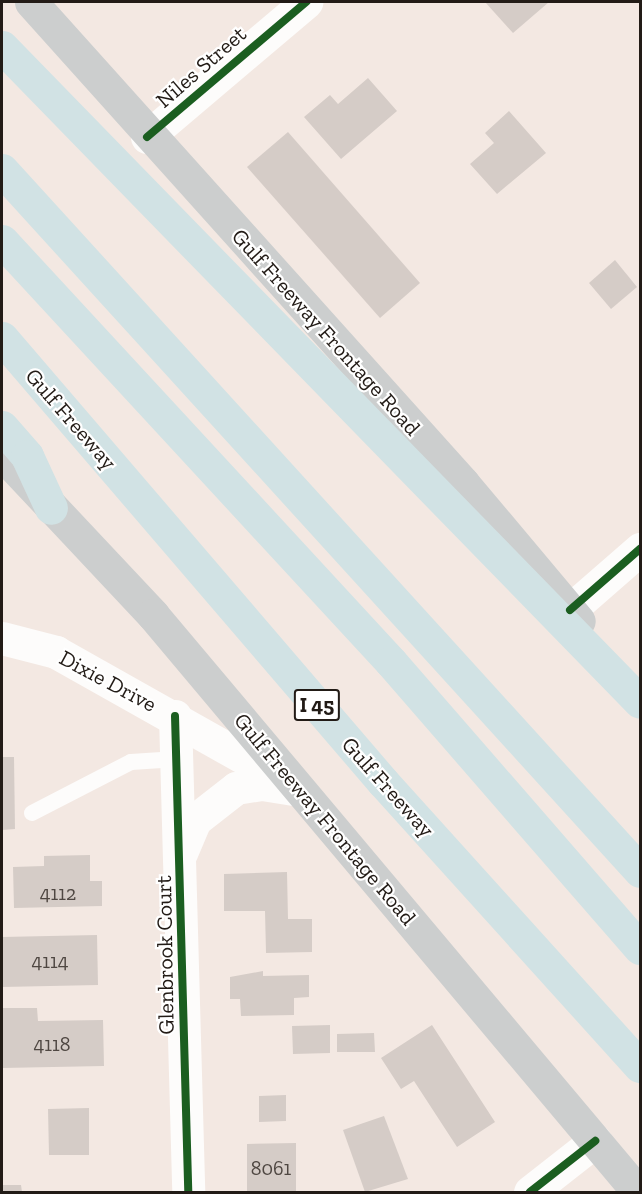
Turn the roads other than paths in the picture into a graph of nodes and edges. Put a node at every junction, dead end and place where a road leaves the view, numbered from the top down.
1 (31, 2) edge
2 (306, 2) edge
3 (2, 47) edge
4 (147, 137) junction
5 (2, 170) edge
6 (2, 241) edge
7 (2, 338) edge
8 (2, 427) edge
9 (2, 454) edge
10 (51, 508) junction
11 (640, 549) edge
12 (570, 610) junction
13 (2, 638) edge
14 (640, 693) edge
15 (640, 702) edge
16 (175, 716) junction
17 (177, 759) junction
18 (303, 791) junction
19 (32, 813) dead end
20 (181, 853) junction
21 (640, 871) edge
22 (640, 948) edge
23 (640, 1066) edge
24 (595, 1141) junction
25 (188, 1192) edge
26 (530, 1192) edge
27 (638, 1192) edge

1 - 4 main road, Gulf Freeway Frontage Road
2 - 4 street, Niles Street
3 - 15 highway
4 - 12 main road, Gulf Freeway Frontage Road
5 - 21 highway
6 - 22 highway
7 - 23 highway, Gulf Freeway / I 45
8 - 10 highway
9 - 10 main road, Gulf Freeway Frontage Road
10 - 18 main road, Gulf Freeway Frontage Road
11 - 12 street
12 - 14 main road, Gulf Freeway Frontage Road
13 - 16 street, Dixie Drive
16 - 17 street, Glenbrook Court
16 - 18 street, Dixie Drive
17 - 19 lane
17 - 20 street, Glenbrook Court
18 - 20 street
18 - 24 main road, Gulf Freeway Frontage Road
20 - 25 street, Glenbrook Court
24 - 26 street
24 - 27 main road, Gulf Freeway Frontage Road

